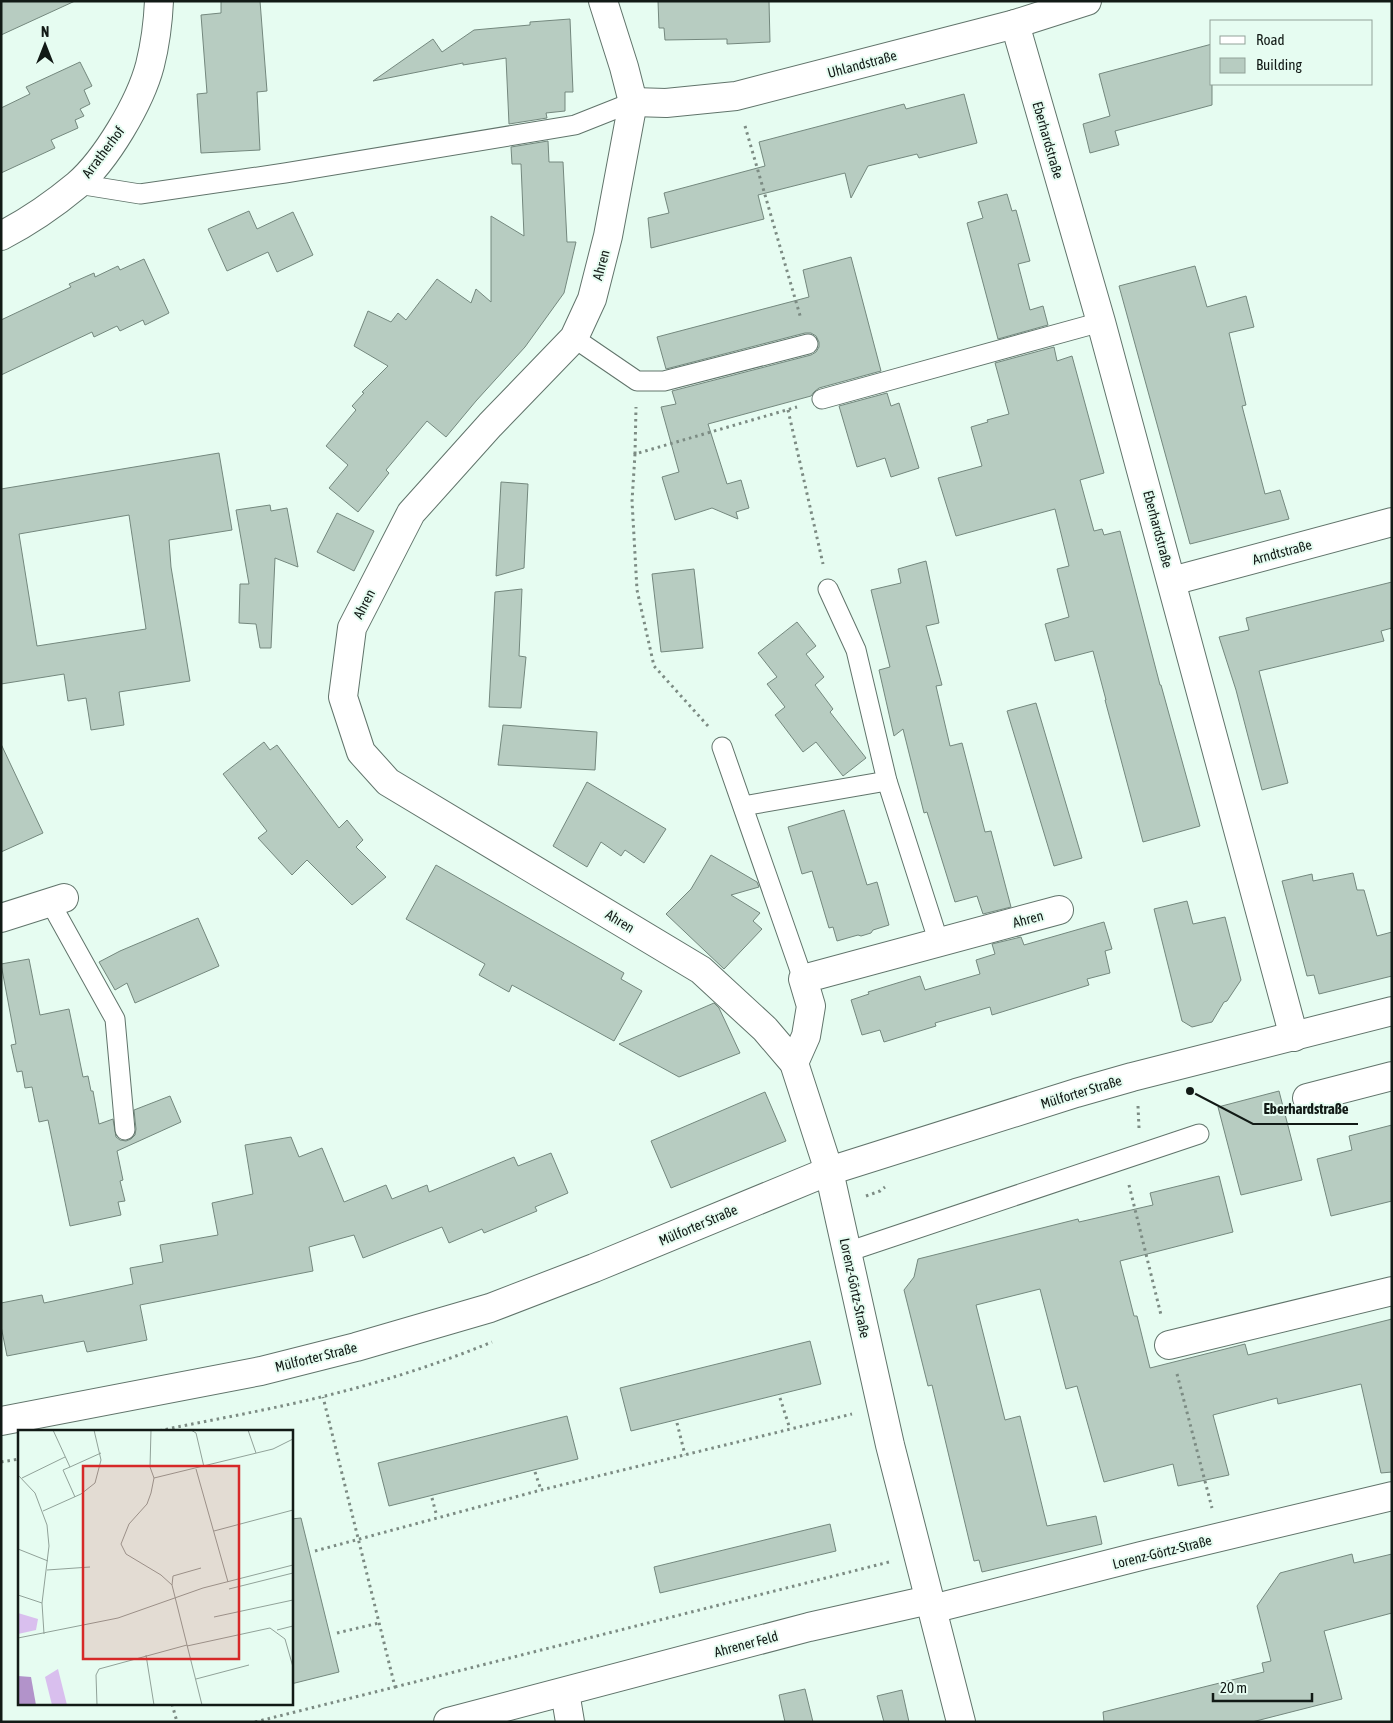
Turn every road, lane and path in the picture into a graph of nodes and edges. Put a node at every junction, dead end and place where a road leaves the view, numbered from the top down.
1 (159, 1) edge
2 (603, 1) edge
3 (1083, 2) edge
4 (1015, 24) junction
5 (736, 96) junction
6 (633, 102) junction
7 (78, 184) junction
8 (1, 236) edge
9 (1102, 322) junction
10 (574, 338) junction
11 (808, 344) joint
12 (637, 381) junction
13 (822, 399) joint
14 (788, 410) junction
15 (635, 454) junction
16 (1392, 522) edge
17 (1172, 581) junction
18 (828, 589) joint
19 (722, 747) joint
20 (887, 781) junction
21 (743, 806) junction
22 (57, 900) joint
23 (1059, 910) dead end
24 (1, 918) edge
25 (939, 943) junction
26 (803, 978) junction
27 (1392, 1011) edge
28 (1294, 1037) junction
29 (794, 1063) junction
30 (1392, 1076) edge
31 (1132, 1077) junction
32 (1307, 1098) dead end
33 (125, 1130) dead end
34 (1199, 1134) dead end
35 (1130, 1157) junction
36 (829, 1171) junction
37 (847, 1252) junction
38 (1392, 1291) edge
39 (1169, 1345) junction
40 (324, 1397) dead end
41 (780, 1398) dead end
42 (881, 1407) junction
43 (1, 1421) edge
44 (677, 1423) dead end
45 (790, 1428) junction
46 (685, 1455) junction
47 (18, 1459) edge
48 (1, 1462) edge
49 (536, 1472) dead end
50 (541, 1490) junction
51 (1392, 1496) edge
52 (432, 1498) dead end
53 (437, 1517) junction
54 (1220, 1538) junction
55 (358, 1540) junction
56 (315, 1551) dead end
57 (917, 1555) junction
58 (930, 1604) junction
59 (379, 1623) junction
60 (337, 1633) dead end
61 (395, 1687) junction
62 (565, 1692) junction
63 (173, 1706) edge
64 (177, 1722) edge
65 (255, 1722) edge
66 (448, 1722) edge
67 (570, 1722) edge
68 (961, 1722) edge

1 - 7 street, Arratherhof
2 - 6 street, Ahren
3 - 4 street, Uhlandstraße
4 - 5 street, Uhlandstraße
4 - 9 street, Eberhardstraße
5 - 6 street, Uhlandstraße
5 - 11 path
6 - 7 lane
6 - 10 street, Ahren
7 - 8 street, Arratherhof
9 - 13 lane
9 - 17 street, Eberhardstraße
10 - 12 lane
10 - 29 street, Ahren
11 - 12 lane
12 - 15 path
13 - 14 path
14 - 15 path
14 - 18 path
15 - 19 path
16 - 17 street, Arndtstraße
17 - 28 street, Eberhardstraße
18 - 20 lane
19 - 21 lane
20 - 21 lane
20 - 25 lane
21 - 26 lane
22 - 24 street
22 - 33 lane
23 - 25 street, Ahren
25 - 26 street, Ahren
26 - 29 street
27 - 28 street, Mülforter Straße
28 - 31 street, Mülforter Straße
29 - 36 street, Ahren
30 - 32 street
31 - 35 path
31 - 36 street, Mülforter Straße
34 - 35 lane
35 - 37 lane
35 - 39 path
36 - 37 street, Lorenz-Görtz-Straße
36 - 43 street, Mülforter Straße
37 - 42 street, Lorenz-Görtz-Straße
38 - 39 street
39 - 54 path
40 - 55 path
41 - 45 path
42 - 45 path
42 - 57 street, Lorenz-Görtz-Straße
44 - 46 path
45 - 46 path
46 - 50 path
47 - 48 path
49 - 50 path
50 - 53 path
51 - 54 street, Lorenz-Görtz-Straße
52 - 53 path
53 - 55 path
54 - 58 street, Lorenz-Görtz-Straße
55 - 56 path
55 - 59 path
57 - 58 street, Lorenz-Görtz-Straße
57 - 61 path
58 - 62 street, Ahrener Feld
58 - 68 street, Lorenz-Görtz-Straße
59 - 60 path
59 - 61 path
61 - 65 path
62 - 66 street, Ahrener Feld
62 - 67 street
63 - 64 path

